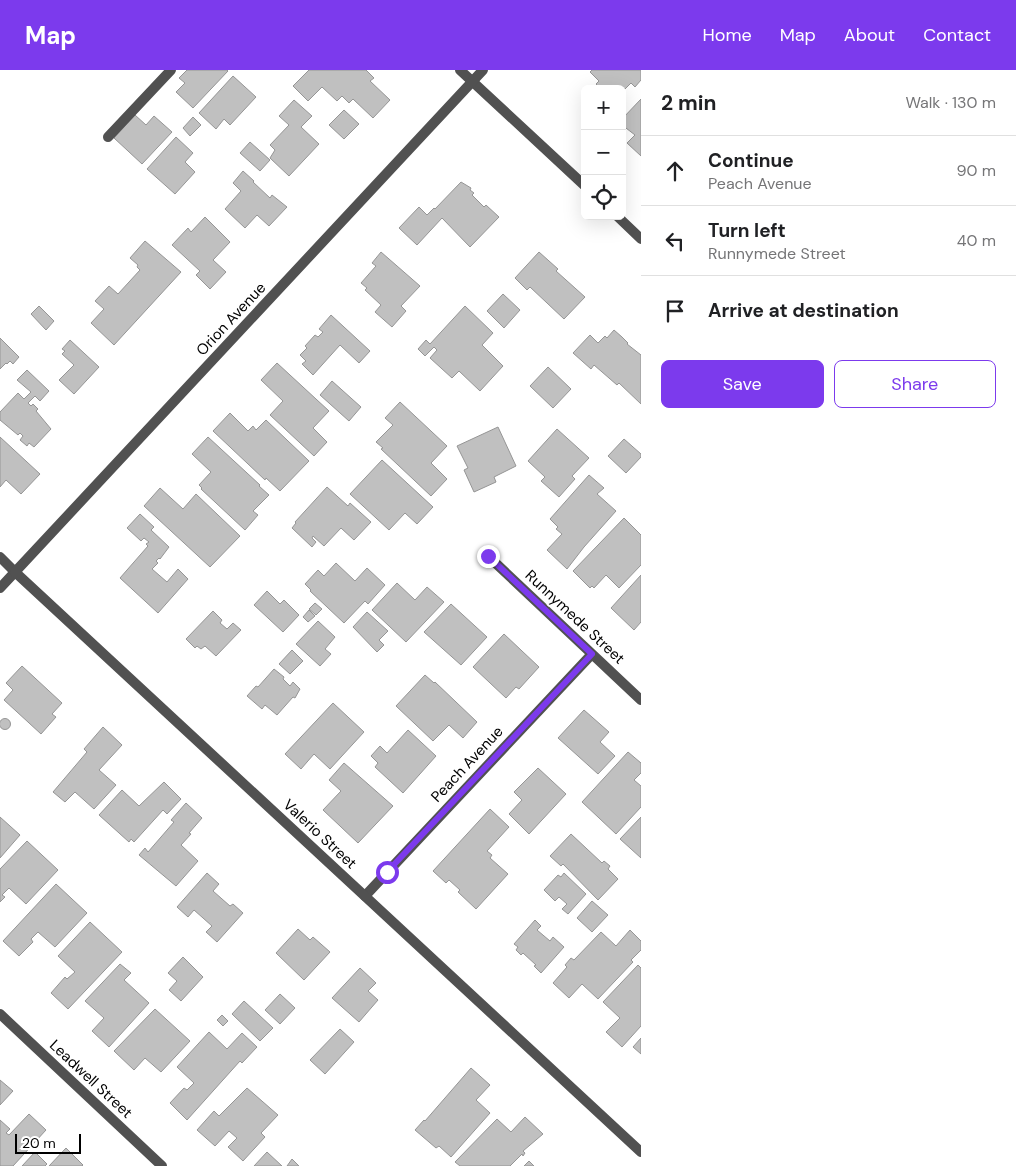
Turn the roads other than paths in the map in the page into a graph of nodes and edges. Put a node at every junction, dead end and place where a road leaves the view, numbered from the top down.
1 (171, 70) edge
2 (460, 70) edge
3 (483, 70) edge
4 (473, 82) junction
5 (108, 137) dead end
6 (581, 182) edge
7 (621, 220) edge
8 (641, 239) edge
9 (488, 556) dead end
10 (0, 557) edge
11 (15, 572) junction
12 (0, 588) edge
13 (592, 654) junction
14 (641, 700) edge
15 (365, 896) junction
16 (0, 1014) edge
17 (641, 1152) edge
18 (162, 1166) edge

1 - 5 street
2 - 4 street
3 - 4 street, Orion Avenue
4 - 6 street
4 - 11 street, Orion Avenue
7 - 8 street
9 - 13 street, Runnymede Street
10 - 11 street, Valerio Street
11 - 12 street, Orion Avenue
11 - 15 street, Valerio Street
13 - 14 street, Runnymede Street
13 - 15 street, Peach Avenue
15 - 17 street, Valerio Street
16 - 18 street, Leadwell Street

